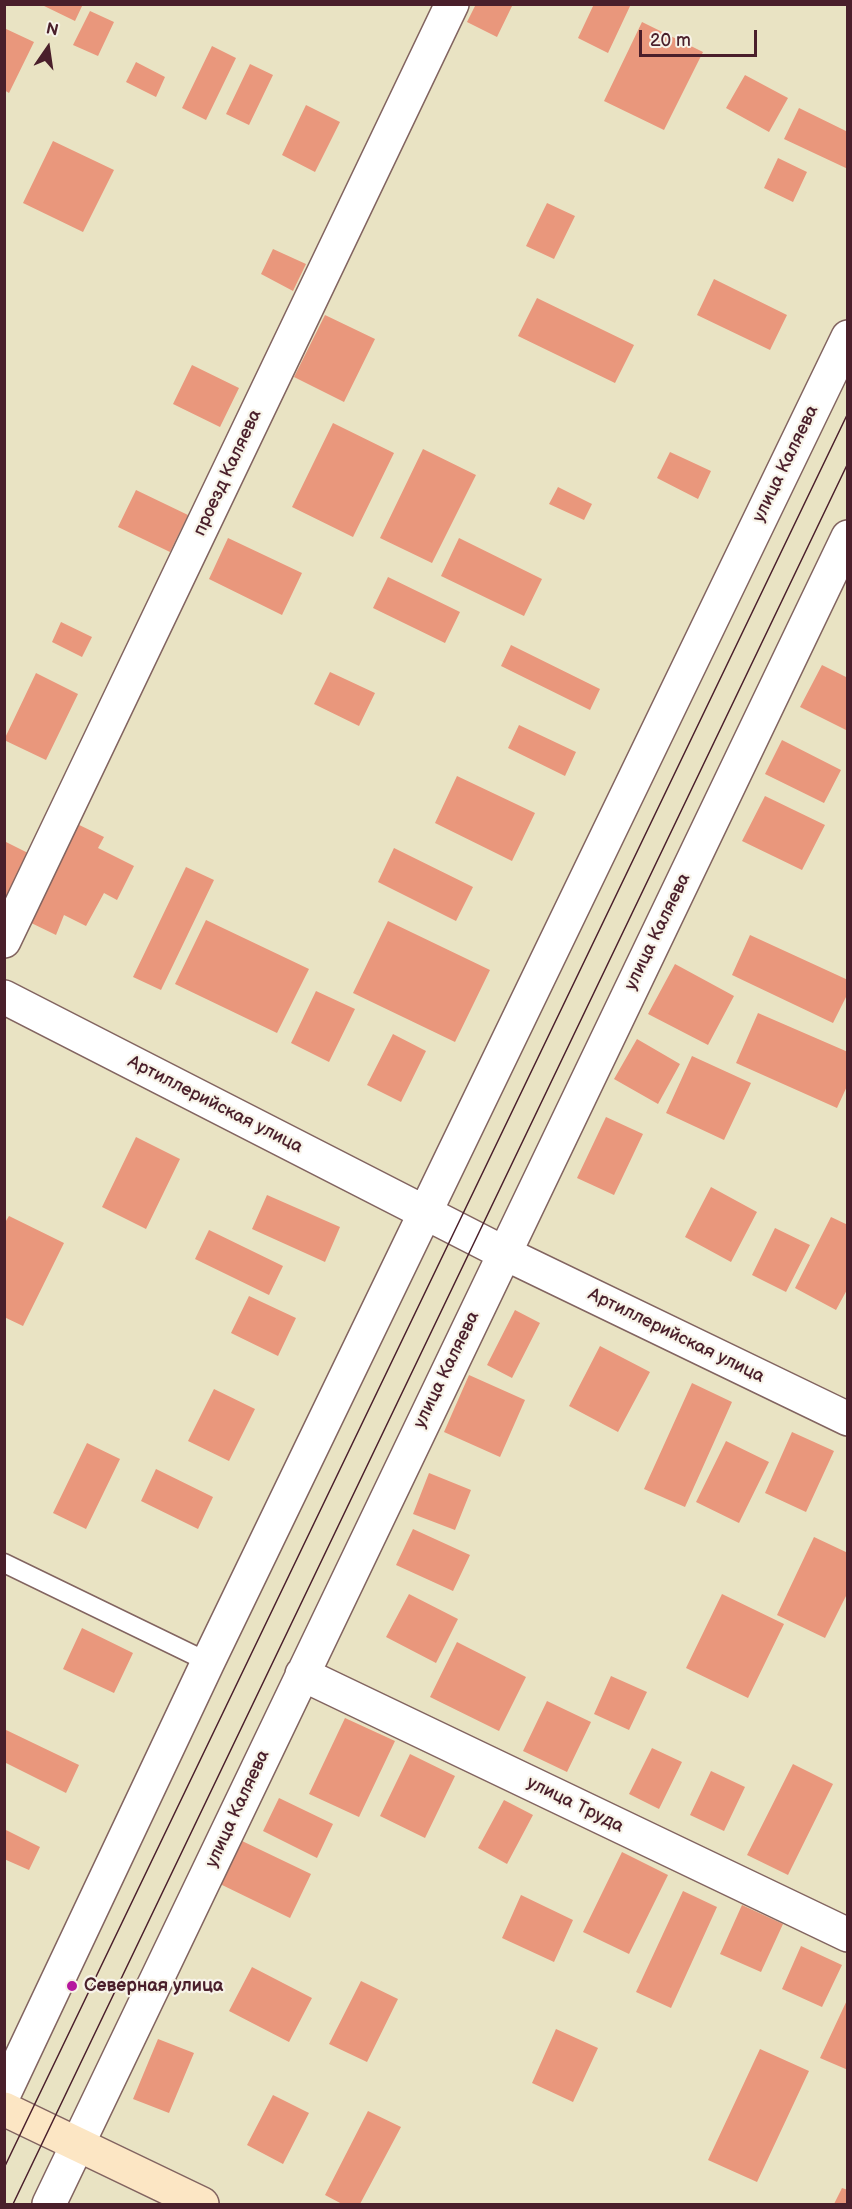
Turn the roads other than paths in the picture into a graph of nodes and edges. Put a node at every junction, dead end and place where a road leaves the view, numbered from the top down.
1 (452, 4) edge
2 (848, 337) edge
3 (848, 537) edge
4 (4, 941) edge
5 (4, 997) edge
6 (425, 1213) junction
7 (504, 1253) junction
8 (848, 1419) edge
9 (4, 1563) edge
10 (208, 1662) junction
11 (302, 1674) junction
12 (848, 1935) edge
13 (4, 2094) edge
14 (4, 2109) edge
15 (78, 2145) junction
16 (49, 2205) edge
17 (202, 2205) edge

1 - 4 street, проезд Каляева
2 - 6 street, улица Каляева
3 - 7 street, улица Каляева
5 - 6 street, Артиллерийская улица
6 - 7 street, Артиллерийская улица
6 - 10 street, улица Каляева
7 - 8 street, Артиллерийская улица
7 - 11 street, улица Каляева
9 - 10 lane
10 - 13 street, улица Каляева
11 - 12 street, улица Труда
11 - 15 street, улица Каляева
14 - 15 main road
15 - 16 street, улица Каляева
15 - 17 main road

